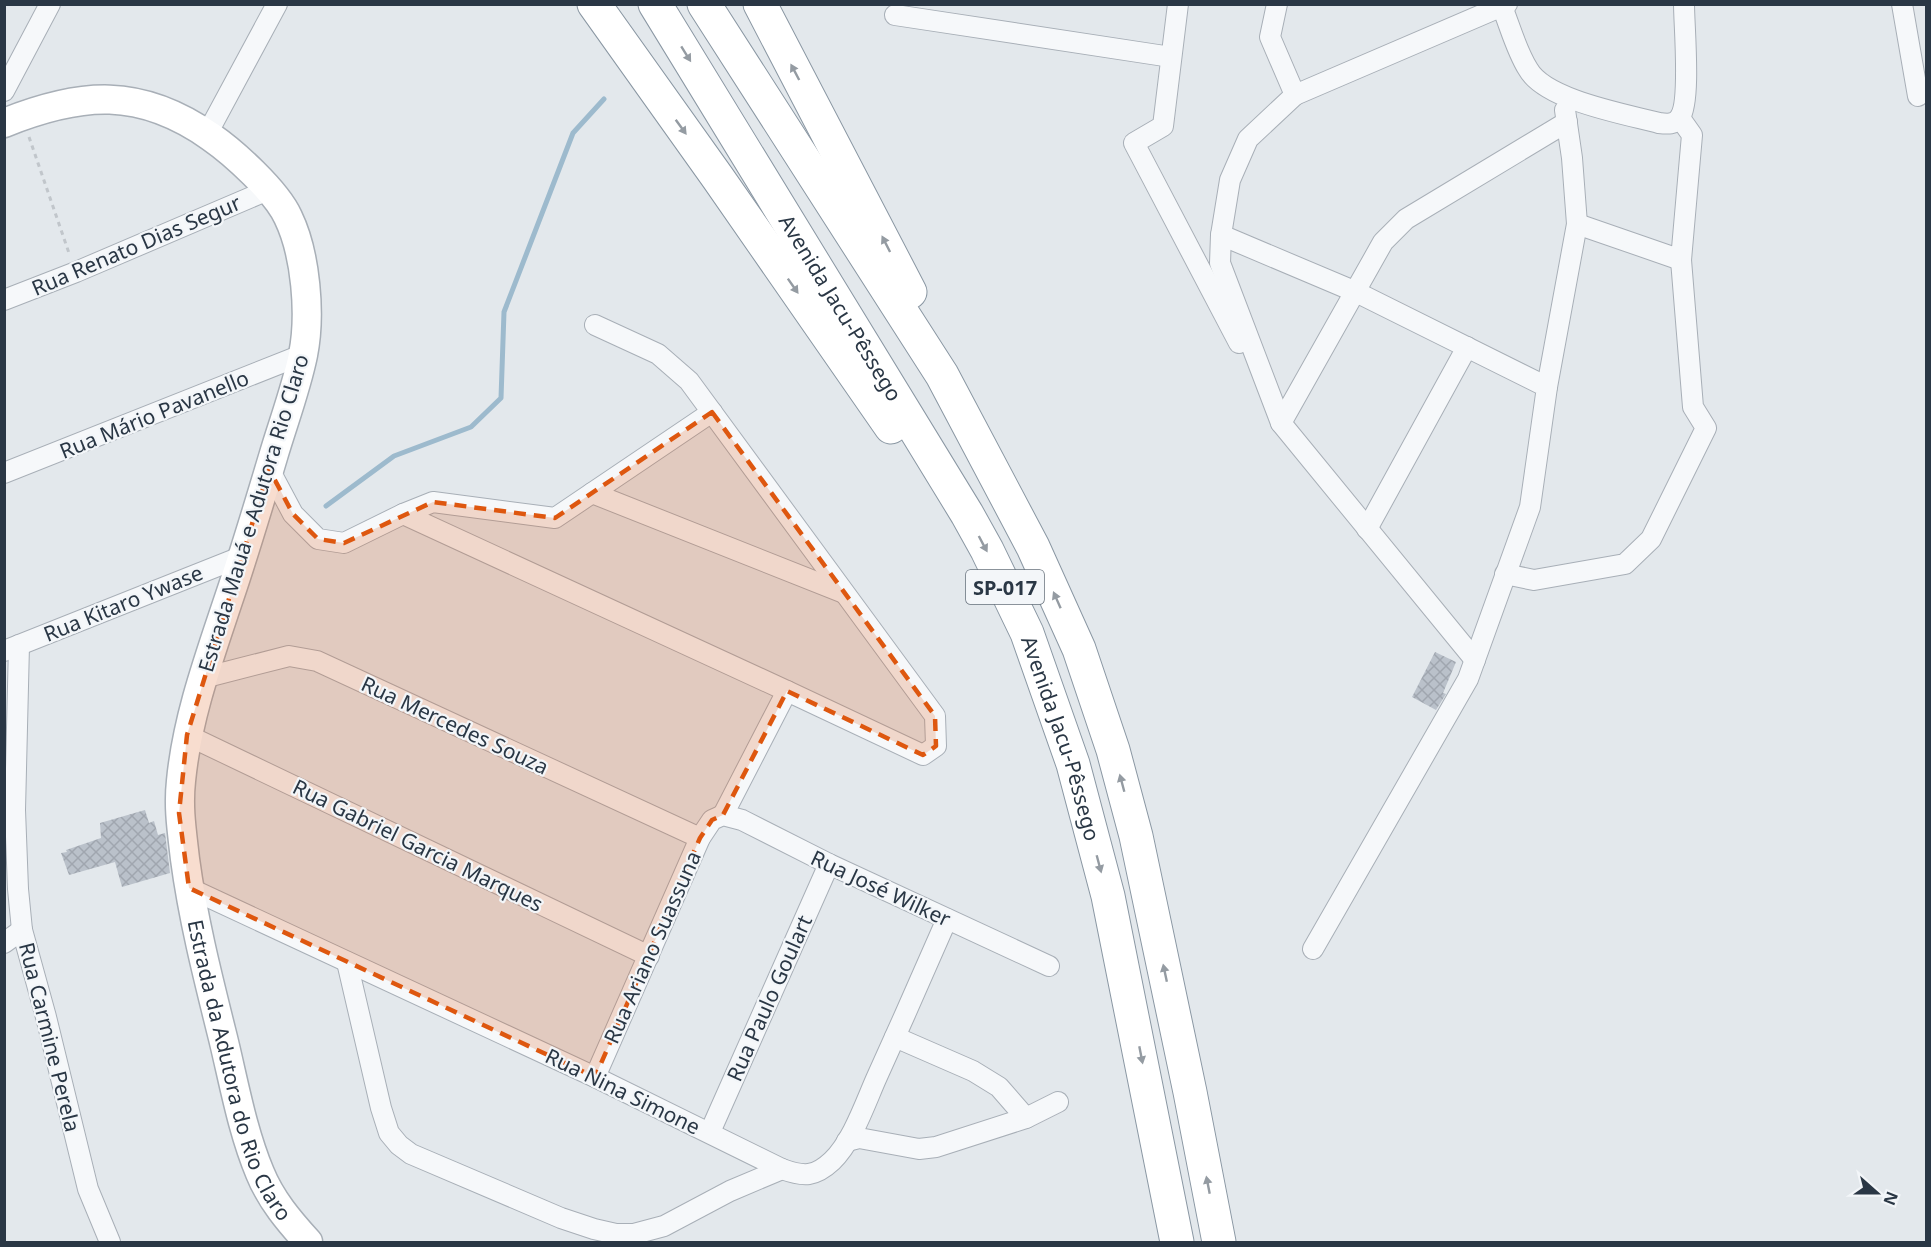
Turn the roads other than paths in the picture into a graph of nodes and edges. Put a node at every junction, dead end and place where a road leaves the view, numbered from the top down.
1 (50, 4) edge
2 (277, 4) edge
3 (594, 4) edge
4 (655, 4) edge
5 (704, 4) edge
6 (760, 4) edge
7 (1178, 4) edge
8 (1277, 4) edge
9 (1684, 4) edge
10 (1902, 4) edge
11 (1503, 5) edge
12 (895, 15) dead end
13 (1171, 57) junction
14 (4, 91) edge
15 (1295, 95) junction
16 (1562, 96) junction
17 (1918, 96) dead end
18 (1680, 118) junction
19 (13, 119) edge
20 (1566, 122) junction
21 (207, 134) junction
22 (268, 190) junction
23 (1577, 224) junction
24 (1221, 234) junction
25 (1681, 260) junction
26 (1356, 292) junction
27 (4, 300) edge
28 (595, 325) dead end
29 (1467, 347) junction
30 (304, 354) junction
31 (942, 375) junction
32 (1547, 387) junction
33 (712, 412) junction
34 (1281, 423) junction
35 (269, 469) junction
36 (4, 473) edge
37 (592, 493) junction
38 (403, 514) junction
39 (967, 514) junction
40 (1367, 529) junction
41 (243, 556) junction
42 (1505, 574) junction
43 (844, 593) junction
44 (12, 648) edge
45 (1475, 660) junction
46 (202, 678) junction
47 (787, 691) junction
48 (187, 735) junction
49 (718, 817) junction
50 (700, 838) junction
51 (829, 864) junction
52 (189, 888) junction
53 (947, 919) junction
54 (22, 930) junction
55 (4, 943) edge
56 (1314, 949) dead end
57 (649, 956) junction
58 (347, 962) junction
59 (1049, 966) dead end
60 (895, 1037) junction
61 (595, 1077) junction
62 (1058, 1102) dead end
63 (1026, 1118) junction
64 (710, 1132) junction
65 (847, 1141) junction
66 (782, 1169) junction
67 (665, 1234) edge
68 (110, 1242) edge
69 (308, 1242) edge
70 (1177, 1242) edge
71 (1219, 1242) edge

1 - 14 street
2 - 21 street
3 -> 39 highway
4 -> 39 highway, Avenida Jacu-Pêssego / SP-017
5 - 31 highway, Avenida Jacu-Pêssego / SP-017
31 -> 6 highway
7 - 13 street
8 - 15 street
9 - 18 street
10 - 17 street
11 - 15 street
11 - 16 street
12 - 13 street
13 - 34 street
15 - 24 street
16 - 18 street
16 - 20 street
18 - 25 street
19 - 21 main road, Estrada Mauá e Adutora Rio Claro
20 - 23 street
20 - 26 street
21 - 22 main road, Estrada Mauá e Adutora Rio Claro
22 - 27 street, Rua Renato Dias Segur
22 - 30 main road, Estrada Mauá e Adutora Rio Claro
23 - 25 street
23 - 32 street
24 - 26 street
24 - 34 street
25 - 42 street
26 - 29 street
26 - 34 street
28 - 33 street
29 - 32 street
29 - 40 street
30 - 35 main road, Estrada Mauá e Adutora Rio Claro
30 - 36 street, Rua Mário Pavanello
71 -> 31 highway, Avenida Jacu-Pêssego / SP-017
32 - 42 street
33 - 37 street
33 - 43 street
34 - 40 street
35 - 38 street
35 - 41 main road, Estrada Mauá e Adutora Rio Claro
37 - 38 street
37 - 43 street
38 - 47 street
39 -> 70 highway, Avenida Jacu-Pêssego / SP-017
40 - 45 street
41 - 44 street, Rua Kitaro Ywase
41 - 46 main road, Estrada Mauá e Adutora Rio Claro
42 - 45 street
43 - 47 street
44 - 54 street, Rua Carmine Perela
45 - 56 street
46 - 48 main road, Estrada Mauá e Adutora Rio Claro
46 - 50 street, Rua Mercedes Souza
47 - 49 street, Rua Ariano Suassuna
48 - 52 main road, Estrada Mauá e Adutora Rio Claro
48 - 57 street, Rua Gabriel Garcia Marques
49 - 50 street, Rua Ariano Suassuna
49 - 51 street, Rua José Wilker
50 - 57 street, Rua Ariano Suassuna
51 - 53 street, Rua José Wilker
51 - 64 street, Rua Paulo Goulart
52 - 58 street, Rua Nina Simone
52 - 69 main road, Estrada da Adutora do Rio Claro
53 - 59 street, Rua José Wilker
53 - 60 street, Rua Nina Simone
54 - 55 street
54 - 68 street, Rua Carmine Perela
57 - 61 street, Rua Ariano Suassuna
58 - 61 street, Rua Nina Simone
58 - 67 street
60 - 63 street
60 - 65 street, Rua Nina Simone
61 - 64 street, Rua Nina Simone
62 - 63 street
63 - 65 street
64 - 66 street, Rua Nina Simone
65 - 66 street, Rua Nina Simone
66 - 67 street

